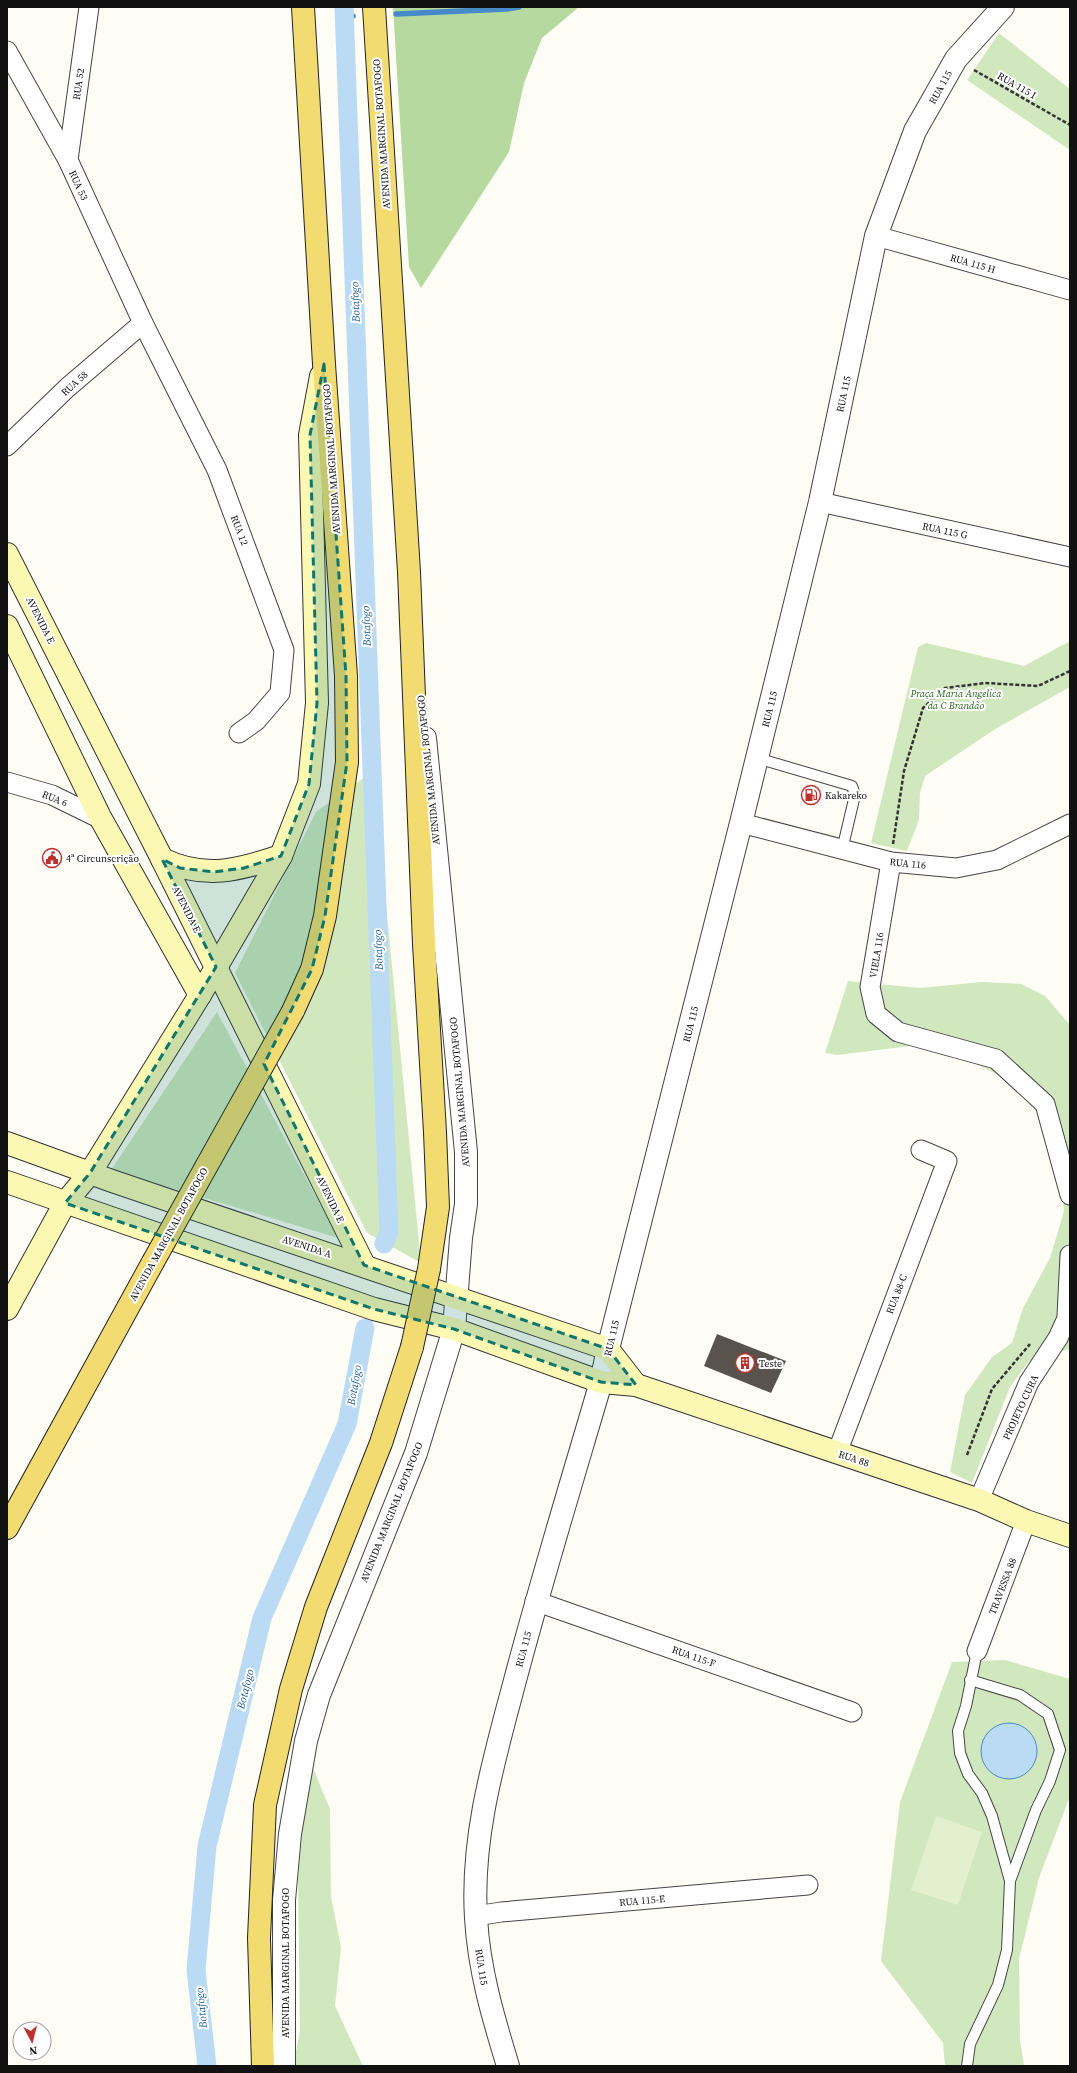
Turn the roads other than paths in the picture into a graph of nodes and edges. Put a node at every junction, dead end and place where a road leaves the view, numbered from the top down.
1 (88, 7) edge
2 (303, 7) edge
3 (374, 7) edge
4 (1003, 7) edge
5 (7, 51) edge
6 (68, 160) junction
7 (876, 236) junction
8 (1070, 290) edge
9 (143, 323) junction
10 (324, 364) junction
11 (7, 446) edge
12 (820, 502) junction
13 (7, 554) edge
14 (1070, 557) edge
15 (409, 572) junction
16 (7, 626) edge
17 (239, 734) dead end
18 (757, 758) junction
19 (7, 782) edge
20 (101, 819) junction
21 (741, 823) junction
22 (1070, 824) edge
23 (842, 850) junction
24 (281, 856) junction
25 (162, 859) junction
26 (890, 862) junction
27 (216, 967) junction
28 (200, 995) junction
29 (7, 1143) edge
30 (921, 1150) dead end
31 (90, 1173) junction
32 (7, 1182) edge
33 (1070, 1195) edge
34 (65, 1203) junction
35 (166, 1238) junction
36 (1070, 1255) edge
37 (364, 1265) junction
38 (456, 1298) junction
39 (7, 1309) edge
40 (1068, 1314) edge
41 (454, 1329) junction
42 (608, 1349) junction
43 (601, 1382) junction
44 (636, 1385) junction
45 (837, 1453) junction
46 (979, 1500) junction
47 (1026, 1521) junction
48 (7, 1528) edge
49 (1070, 1536) edge
50 (535, 1601) junction
51 (977, 1651) joint
52 (970, 1680) junction
53 (852, 1712) dead end
54 (1010, 1881) junction
55 (808, 1885) dead end
56 (476, 1916) junction
57 (263, 2066) edge
58 (284, 2066) edge
59 (508, 2066) edge
60 (967, 2066) edge

1 - 6 street, RUA 52
2 - 10 main road, AVENIDA MARGINAL BOTAFOGO
3 - 15 main road, AVENIDA MARGINAL BOTAFOGO
4 - 7 street, RUA 115
5 - 6 street, RUA 53
6 - 9 street, RUA 53
7 - 8 street, RUA 115 H
7 - 12 street, RUA 115
9 - 11 street, RUA 58
9 - 17 street, RUA 12
10 - 24 main road, AVENIDA MARGINAL BOTAFOGO
10 - 35 main road, AVENIDA MARGINAL BOTAFOGO, bridge
12 - 14 street, RUA 115 G
12 - 18 street, RUA 115
13 - 25 main road, AVENIDA E
15 - 38 street, AVENIDA MARGINAL BOTAFOGO
15 - 57 main road, AVENIDA MARGINAL BOTAFOGO, bridge
16 - 20 main road
18 - 21 street, RUA 115
18 - 23 lane
19 - 20 street, RUA 6
20 - 28 main road
21 - 23 street, RUA 116
21 - 42 street, RUA 115
22 - 26 street, RUA 116
23 - 26 street, RUA 116
24 - 25 main road
24 - 27 main road, AVENIDA MARGINAL BOTAFOGO
25 - 27 main road, AVENIDA E
26 - 33 street, VIELA 116
27 - 28 main road, AVENIDA MARGINAL BOTAFOGO
27 - 37 main road, AVENIDA E
28 - 31 main road, AVENIDA MARGINAL BOTAFOGO
29 - 31 main road, AVENIDA A
30 - 45 street, RUA 88-C
31 - 34 main road, AVENIDA MARGINAL BOTAFOGO
31 - 37 main road, AVENIDA A
32 - 34 main road
34 - 35 main road
34 - 39 main road, AVENIDA MARGINAL BOTAFOGO
35 - 41 main road
35 - 48 main road, AVENIDA MARGINAL BOTAFOGO, bridge
36 - 40 street, PROJETO CURA
37 - 38 main road, AVENIDA A
38 - 41 street, AVENIDA MARGINAL BOTAFOGO
38 - 42 main road, AVENIDA A
40 - 46 street, PROJETO CURA
41 - 43 main road
41 - 58 street, AVENIDA MARGINAL BOTAFOGO
42 - 43 street, RUA 115
42 - 44 main road
43 - 44 main road, RUA 88
43 - 50 street, RUA 115
44 - 45 main road, RUA 88
45 - 46 main road, RUA 88
46 - 47 main road, RUA 88
47 - 49 main road, RUA 88
47 - 51 street, TRAVESSA 88
50 - 53 street, RUA 115-F
50 - 56 street, RUA 115
51 - 52 lane
52 - 54 lane
52 - 54 lane
54 - 60 lane
55 - 56 street, RUA 115-E
56 - 59 street, RUA 115

